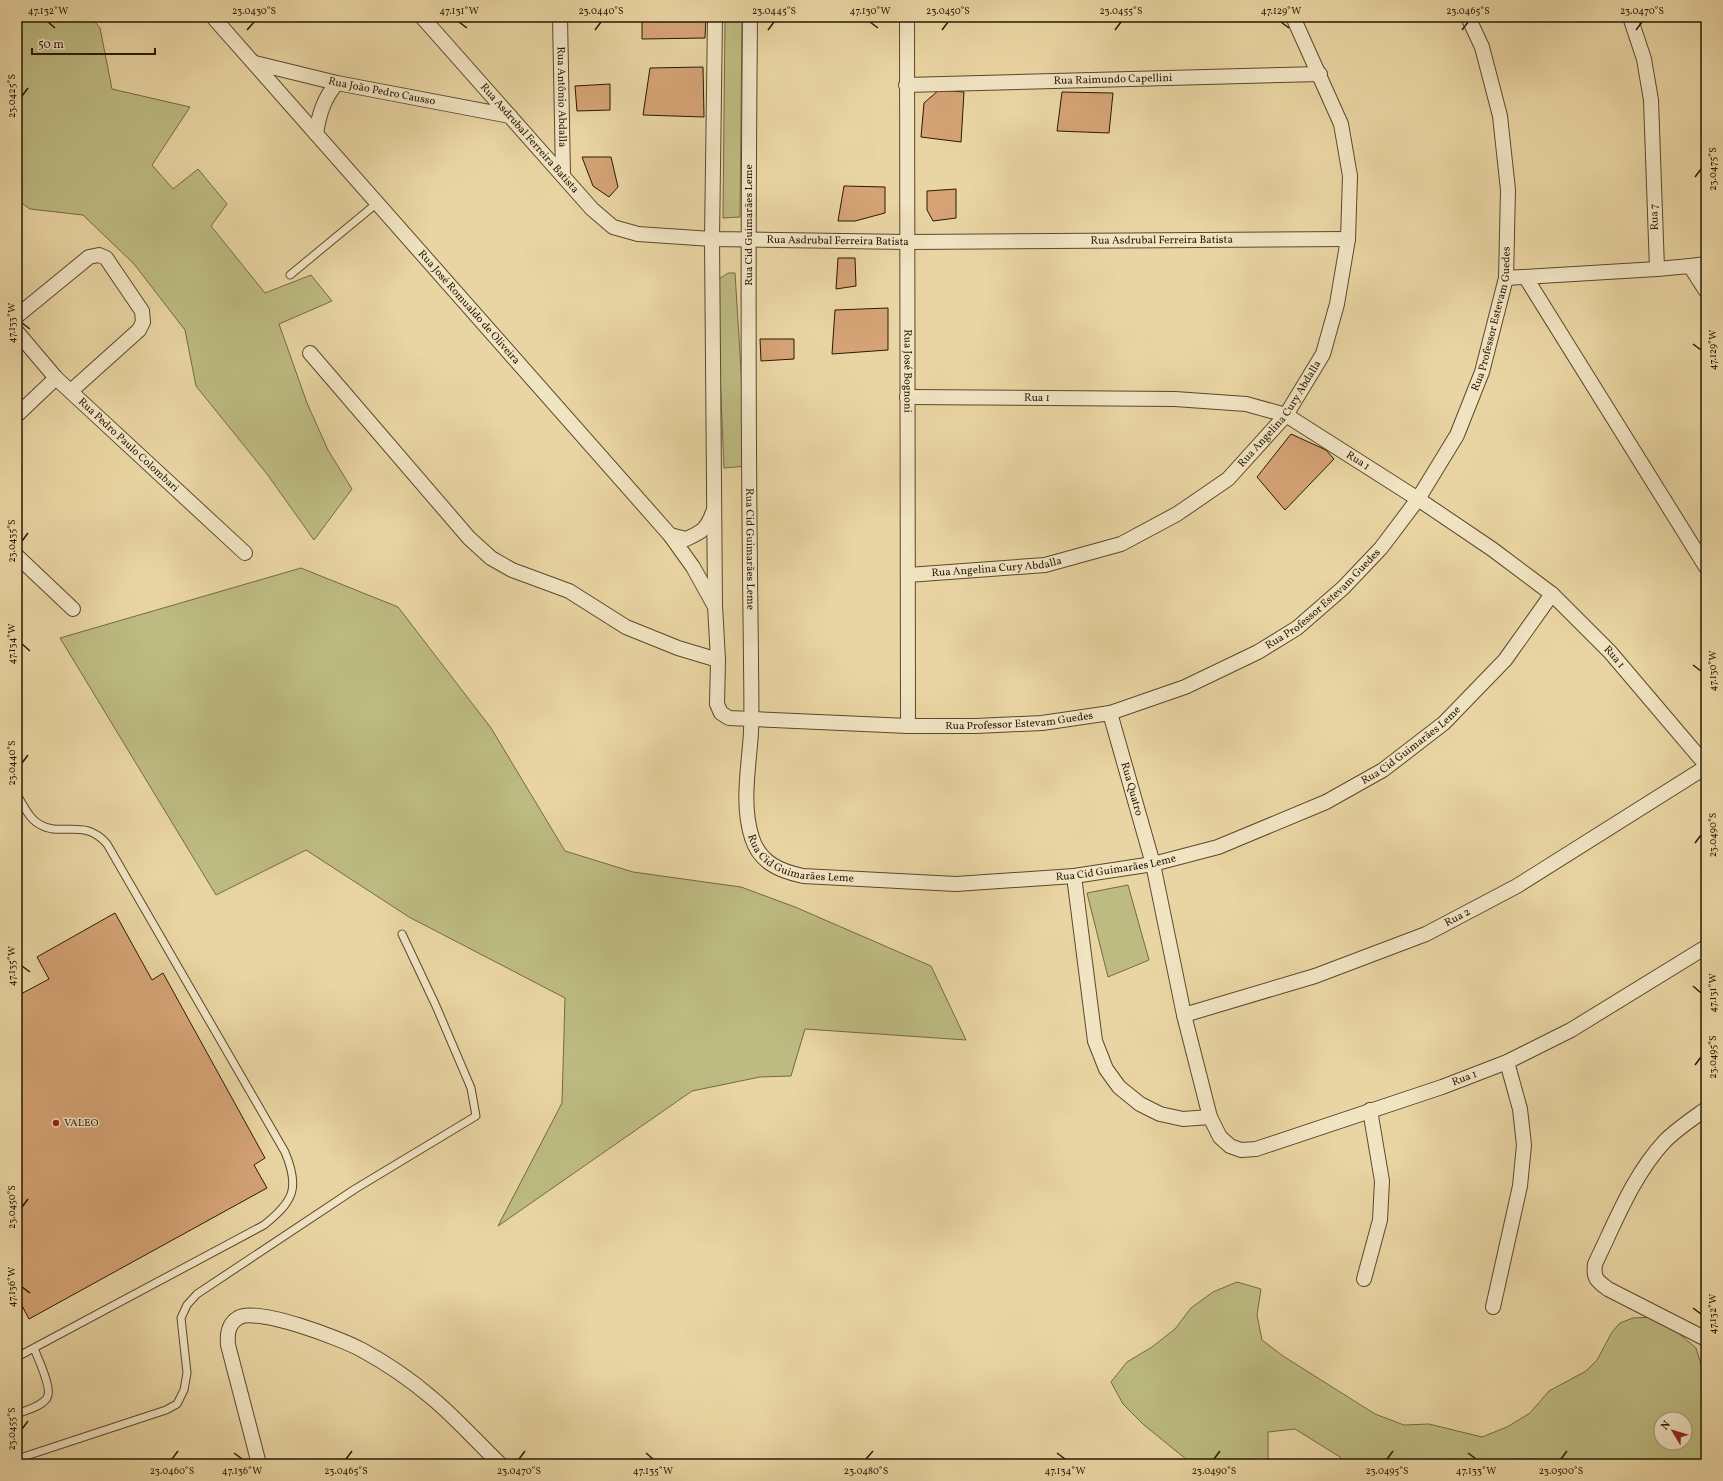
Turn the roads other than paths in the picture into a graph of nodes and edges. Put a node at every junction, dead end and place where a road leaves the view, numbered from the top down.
1 (213, 17) edge
2 (422, 17) edge
3 (560, 17) edge
4 (714, 17) edge
5 (750, 17) edge
6 (907, 17) edge
7 (1293, 17) edge
8 (1468, 17) edge
9 (1630, 17) edge
10 (255, 63) junction
11 (1320, 74) junction
12 (337, 83) junction
13 (906, 85) junction
14 (510, 116) junction
15 (316, 134) junction
16 (563, 176) junction
17 (376, 204) junction
18 (712, 239) junction
19 (1348, 239) junction
20 (748, 240) junction
21 (907, 242) junction
22 (1706, 264) edge
23 (1690, 266) junction
24 (1657, 269) junction
25 (290, 275) dead end
26 (1506, 278) junction
27 (1526, 278) junction
28 (1706, 292) edge
29 (17, 316) edge
30 (17, 332) edge
31 (310, 353) dead end
32 (56, 378) junction
33 (71, 391) junction
34 (907, 397) junction
35 (17, 415) edge
36 (1286, 415) junction
37 (1418, 499) junction
38 (715, 504) junction
39 (670, 535) junction
40 (245, 553) dead end
41 (17, 556) edge
42 (1706, 567) edge
43 (908, 575) junction
44 (1552, 594) junction
45 (715, 605) junction
46 (72, 609) dead end
47 (718, 660) junction
48 (1110, 713) junction
49 (752, 720) junction
50 (908, 726) junction
51 (1706, 766) edge
52 (17, 795) edge
53 (1152, 864) junction
54 (1074, 876) junction
55 (402, 934) dead end
56 (1706, 948) edge
57 (1184, 1015) junction
58 (1506, 1062) junction
59 (1706, 1109) edge
60 (1370, 1110) junction
61 (1211, 1120) junction
62 (1364, 1279) dead end
63 (1493, 1307) dead end
64 (1706, 1339) edge
65 (34, 1348) junction
66 (17, 1357) edge
67 (17, 1414) edge
68 (17, 1459) edge
69 (259, 1464) edge
70 (500, 1464) edge

1 - 10 street, Rua José Romualdo de Oliveira
2 - 14 street, Rua Asdrubal Ferreira Batista
3 - 16 street, Rua Antônio Abdalla
4 - 18 street
5 - 20 street, Rua Cid Guimarães Leme
6 - 13 street, Rua José Bognoni
7 - 11 street, Rua Angelina Cury Abdalla
8 - 26 street, Rua Professor Estevam Guedes
9 - 24 street, Rua 7
10 - 12 street, Rua João Pedro Causso
10 - 15 street, Rua José Romualdo de Oliveira
11 - 13 street, Rua Raimundo Capellini
11 - 19 street, Rua Angelina Cury Abdalla
12 - 14 street, Rua João Pedro Causso
12 - 15 street
13 - 21 street, Rua José Bognoni
14 - 16 street, Rua Asdrubal Ferreira Batista
15 - 17 street, Rua José Romualdo de Oliveira
16 - 18 street, Rua Asdrubal Ferreira Batista
17 - 25 lane
17 - 39 street, Rua José Romualdo de Oliveira
18 - 20 street, Rua Asdrubal Ferreira Batista
18 - 38 street
19 - 21 street, Rua Asdrubal Ferreira Batista
19 - 36 street, Rua Angelina Cury Abdalla
20 - 21 street, Rua Asdrubal Ferreira Batista
20 - 49 street, Rua Cid Guimarães Leme
21 - 34 street, Rua José Bognoni
22 - 23 street
23 - 24 street
23 - 28 street
24 - 27 street
26 - 27 street
26 - 37 street, Rua Professor Estevam Guedes
27 - 42 street
29 - 33 street
30 - 32 street, Rua Pedro Paulo Colombari
31 - 47 street
32 - 33 street, Rua Pedro Paulo Colombari
32 - 35 street
33 - 40 street, Rua Pedro Paulo Colombari
34 - 36 street, Rua 1
34 - 43 street, Rua José Bognoni
36 - 37 street, Rua 1
36 - 43 street, Rua Angelina Cury Abdalla
37 - 44 street, Rua 1
37 - 48 street, Rua Professor Estevam Guedes
38 - 39 street
38 - 45 street
39 - 45 street, Rua José Romualdo de Oliveira
41 - 46 street
43 - 50 street, Rua José Bognoni
44 - 51 street, Rua 1
44 - 53 street, Rua Cid Guimarães Leme
45 - 47 street
47 - 49 street, Rua Professor Estevam Guedes
48 - 50 street, Rua Professor Estevam Guedes
48 - 53 street, Rua Quatro
49 - 50 street, Rua Professor Estevam Guedes
49 - 54 street, Rua Cid Guimarães Leme
51 - 57 street, Rua 2
52 - 65 lane
53 - 54 street, Rua Cid Guimarães Leme
53 - 57 street, Rua Quatro
54 - 61 street
55 - 68 lane
56 - 58 street, Rua 1
57 - 61 street, Rua Quatro
58 - 60 street, Rua 1
58 - 63 street
59 - 64 street
60 - 61 street, Rua 1
60 - 62 street
65 - 66 lane
65 - 67 lane
69 - 70 street

